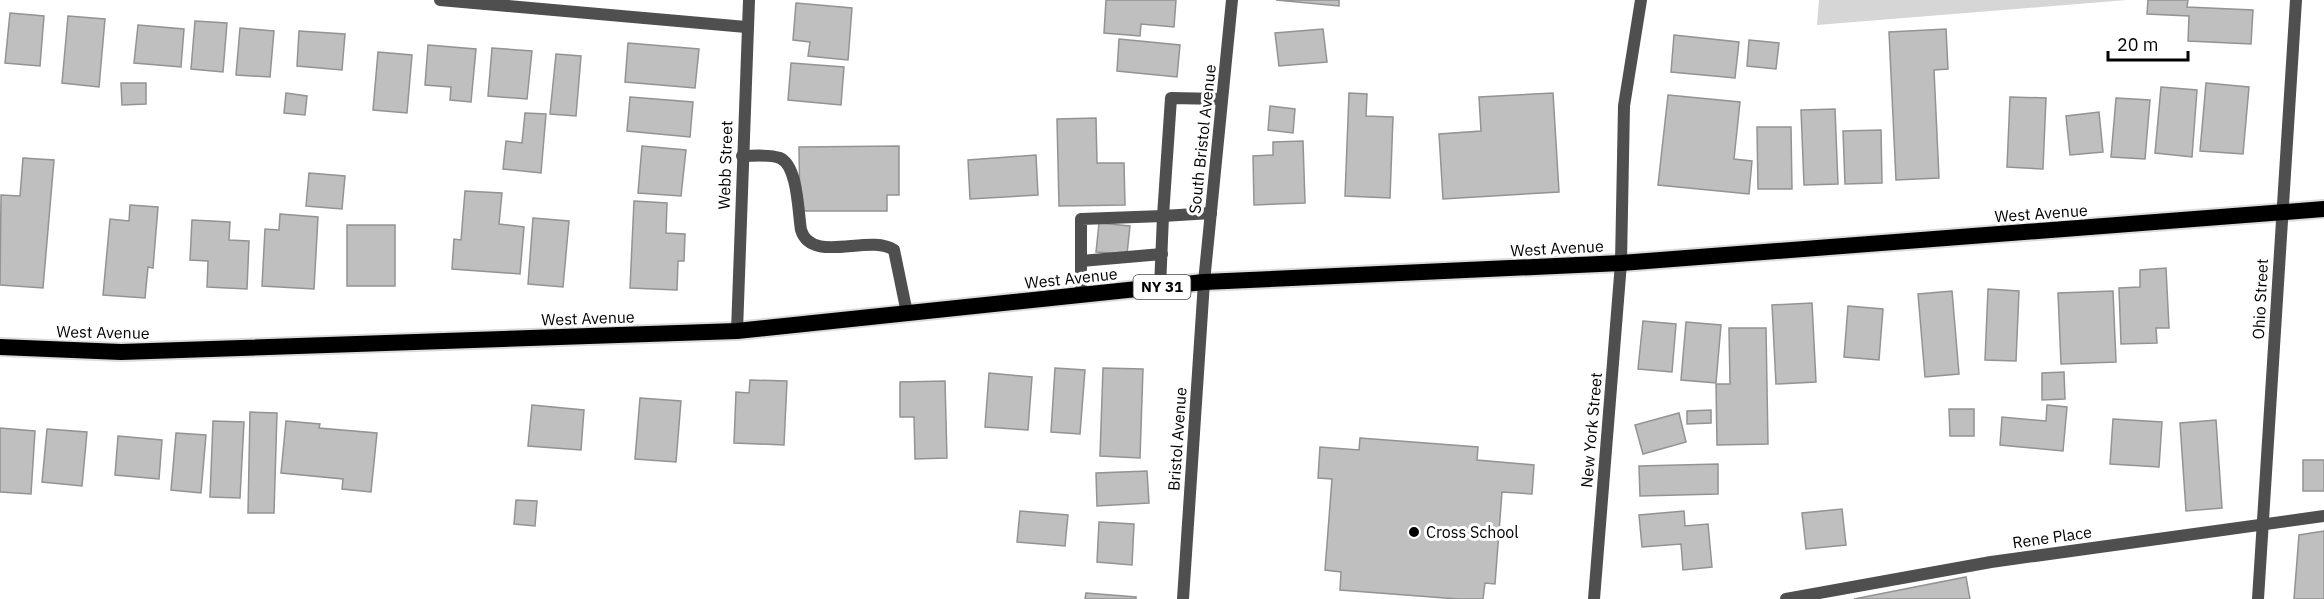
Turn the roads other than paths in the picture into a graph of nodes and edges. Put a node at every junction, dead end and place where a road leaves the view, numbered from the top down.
1 (440, 0) edge
2 (748, 0) edge
3 (1232, 0) edge
4 (1641, 0) edge
5 (2296, 0) edge
6 (746, 27) junction
7 (1222, 99) junction
8 (742, 156) junction
9 (2324, 209) edge
10 (2282, 212) junction
11 (1211, 213) junction
12 (1163, 216) junction
13 (1162, 254) junction
14 (1081, 261) junction
15 (1621, 263) junction
16 (1204, 282) junction
17 (1160, 287) junction
18 (1081, 295) junction
19 (907, 314) junction
20 (737, 331) junction
21 (0, 347) edge
22 (2324, 516) edge
23 (2264, 526) junction
24 (1183, 599) edge
25 (1594, 599) edge
26 (1786, 599) edge
27 (2258, 599) edge

1 - 6 street
2 - 6 street, Webb Street
3 - 7 street, South Bristol Avenue
4 - 15 street, New York Street
5 - 10 street, Ohio Street
6 - 8 street, Webb Street
7 - 11 street, South Bristol Avenue
7 - 12 street
8 - 19 street
8 - 20 street, Webb Street
9 - 10 highway, West Avenue / NY 31
10 - 15 highway, West Avenue / NY 31
10 - 23 street, Ohio Street
11 - 12 street
11 - 16 street, South Bristol Avenue
12 - 13 street
12 - 14 street
13 - 14 street
13 - 17 street
14 - 18 street
15 - 16 highway, West Avenue / NY 31
15 - 25 street, New York Street
16 - 17 highway, West Avenue / NY 31
16 - 24 street, Bristol Avenue
17 - 18 highway, West Avenue / NY 31
18 - 19 highway, West Avenue / NY 31
19 - 20 highway, West Avenue / NY 31
20 - 21 highway, West Avenue / NY 31
22 - 23 street, Rene Place
23 - 26 street, Rene Place
23 - 27 street, Ohio Street

